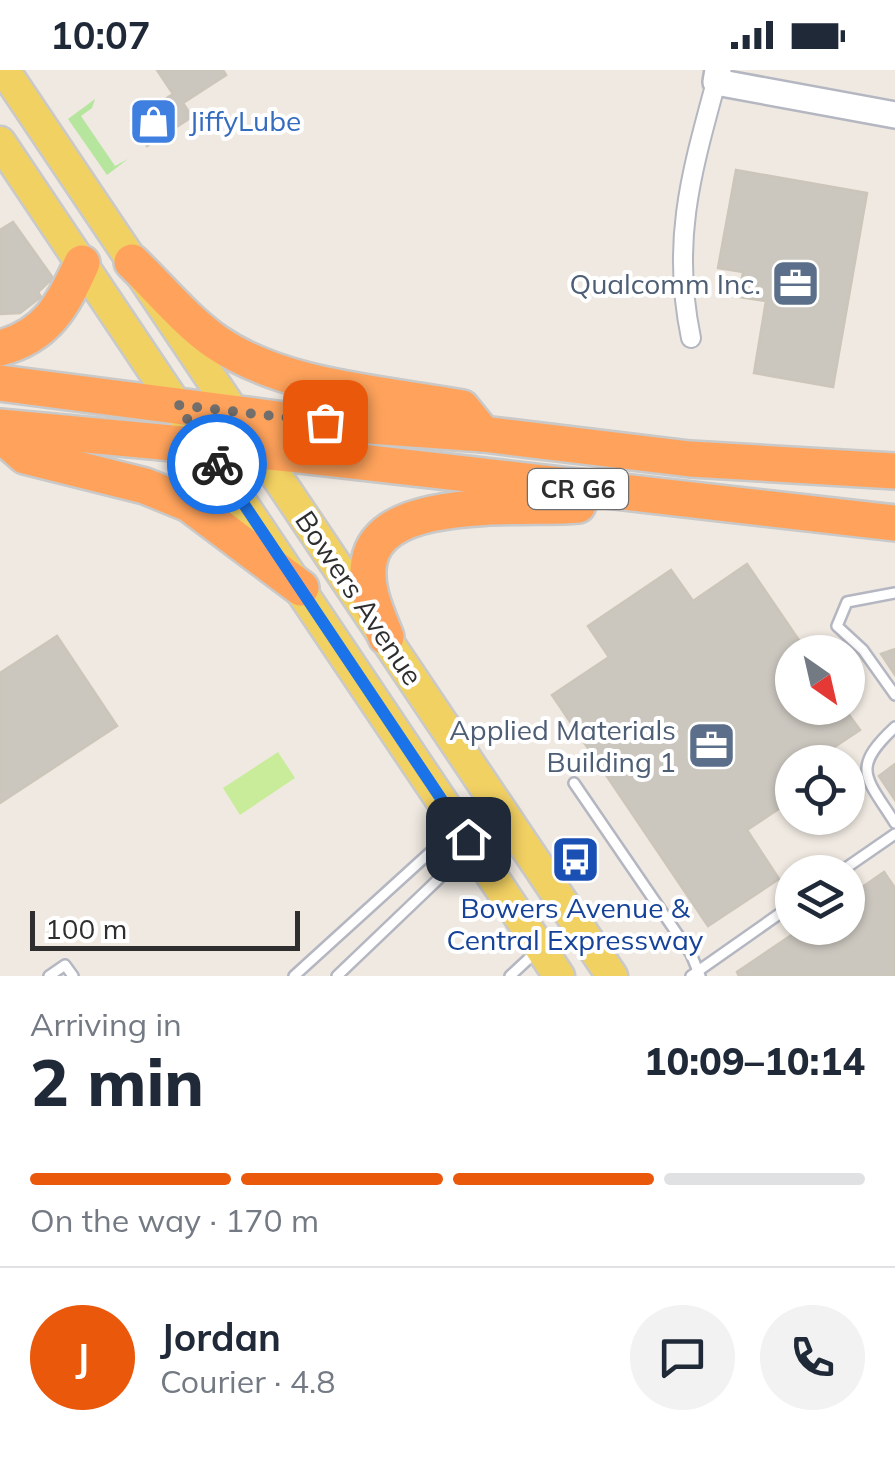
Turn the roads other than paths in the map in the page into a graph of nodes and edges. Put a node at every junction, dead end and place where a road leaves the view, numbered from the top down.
1 (4, 70) edge
2 (717, 76) edge
3 (895, 115) edge
4 (0, 142) edge
5 (132, 262) junction
6 (82, 263) junction
7 (691, 338) dead end
8 (0, 348) edge
9 (0, 383) edge
10 (178, 405) junction
11 (237, 415) junction
12 (0, 430) edge
13 (483, 434) junction
14 (204, 445) junction
15 (261, 451) junction
16 (895, 471) edge
17 (649, 498) junction
18 (895, 523) edge
19 (301, 588) junction
20 (895, 592) edge
21 (386, 637) junction
22 (895, 695) edge
23 (895, 727) edge
24 (574, 783) dead end
25 (895, 823) edge
26 (895, 834) edge
27 (468, 839) junction
28 (865, 855) edge
29 (775, 918) edge
30 (540, 949) junction
31 (696, 975) edge
32 (49, 976) edge
33 (72, 976) edge
34 (294, 976) edge
35 (337, 976) edge
36 (510, 976) edge
37 (558, 976) edge
38 (612, 976) edge

1 - 5 main road, Bowers Avenue
2 - 3 street
2 - 7 street
4 - 6 main road, Bowers Avenue
5 - 11 main road, Bowers Avenue
5 - 13 highway
6 - 8 highway
6 - 10 main road, Bowers Avenue
9 - 10 highway, CR G6
10 - 11 highway, CR G6
10 - 14 main road, Bowers Avenue
11 - 13 highway, CR G6
11 - 15 main road, Bowers Avenue
12 - 14 highway, CR G6
12 - 19 highway
13 - 16 highway, CR G6
14 - 15 highway, CR G6
14 - 19 main road, Bowers Avenue
15 - 17 highway, CR G6
15 - 21 main road, Bowers Avenue
17 - 18 highway, CR G6
17 - 21 highway
19 - 27 main road, Bowers Avenue
20 - 22 lane
21 - 38 main road, Bowers Avenue
23 - 25 lane
24 - 31 lane
26 - 28 lane
27 - 30 main road, Bowers Avenue
27 - 34 lane
27 - 35 lane
29 - 31 lane
30 - 36 lane
30 - 37 main road, Bowers Avenue
32 - 33 lane

